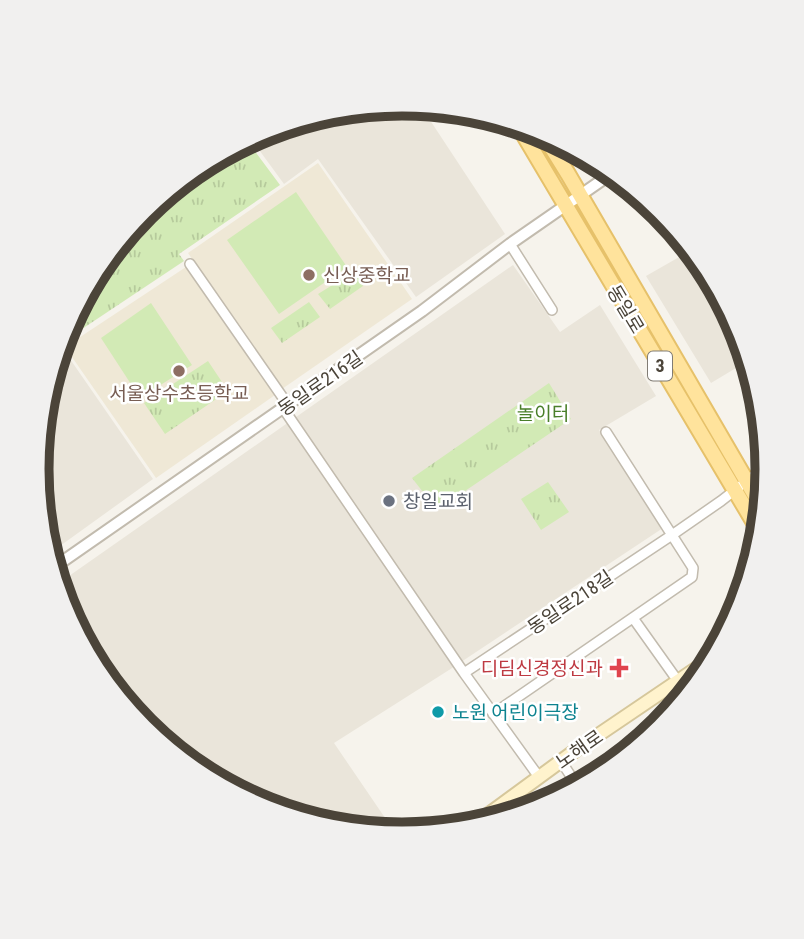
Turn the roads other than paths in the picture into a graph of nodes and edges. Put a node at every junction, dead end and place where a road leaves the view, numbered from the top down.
1 (525, 139) edge
2 (553, 151) edge
3 (603, 179) edge
4 (580, 195) junction
5 (565, 205) junction
6 (509, 244) junction
7 (190, 264) dead end
8 (552, 310) dead end
9 (285, 407) junction
10 (606, 432) dead end
11 (755, 474) edge
12 (740, 485) junction
13 (754, 498) edge
14 (752, 516) edge
15 (672, 535) junction
16 (61, 562) edge
17 (633, 618) junction
18 (464, 673) junction
19 (681, 685) edge
20 (679, 688) edge
21 (493, 715) junction
22 (561, 761) junction
23 (539, 777) junction
24 (572, 778) edge
25 (495, 809) edge

1 - 5 main road, 동일로 / 3
2 - 4 main road, 동일로 / 3
3 - 4 street, 동일로216길
4 - 5 street, 동일로216길
4 - 12 main road, 동일로 / 3
5 - 6 street, 동일로216길
5 - 12 main road, 동일로 / 3
6 - 8 street
6 - 9 street, 동일로216길
7 - 9 street
9 - 16 street, 동일로216길
9 - 18 street
10 - 15 street
11 - 12 street, 동일로218길
12 - 13 main road, 동일로 / 3
12 - 14 main road, 동일로 / 3
12 - 15 street, 동일로218길
15 - 17 street
15 - 18 street, 동일로218길
17 - 19 street
17 - 21 street
18 - 21 street
20 - 22 main road, 노해로
21 - 23 street
22 - 23 main road, 노해로
22 - 24 street
23 - 25 main road, 노해로

